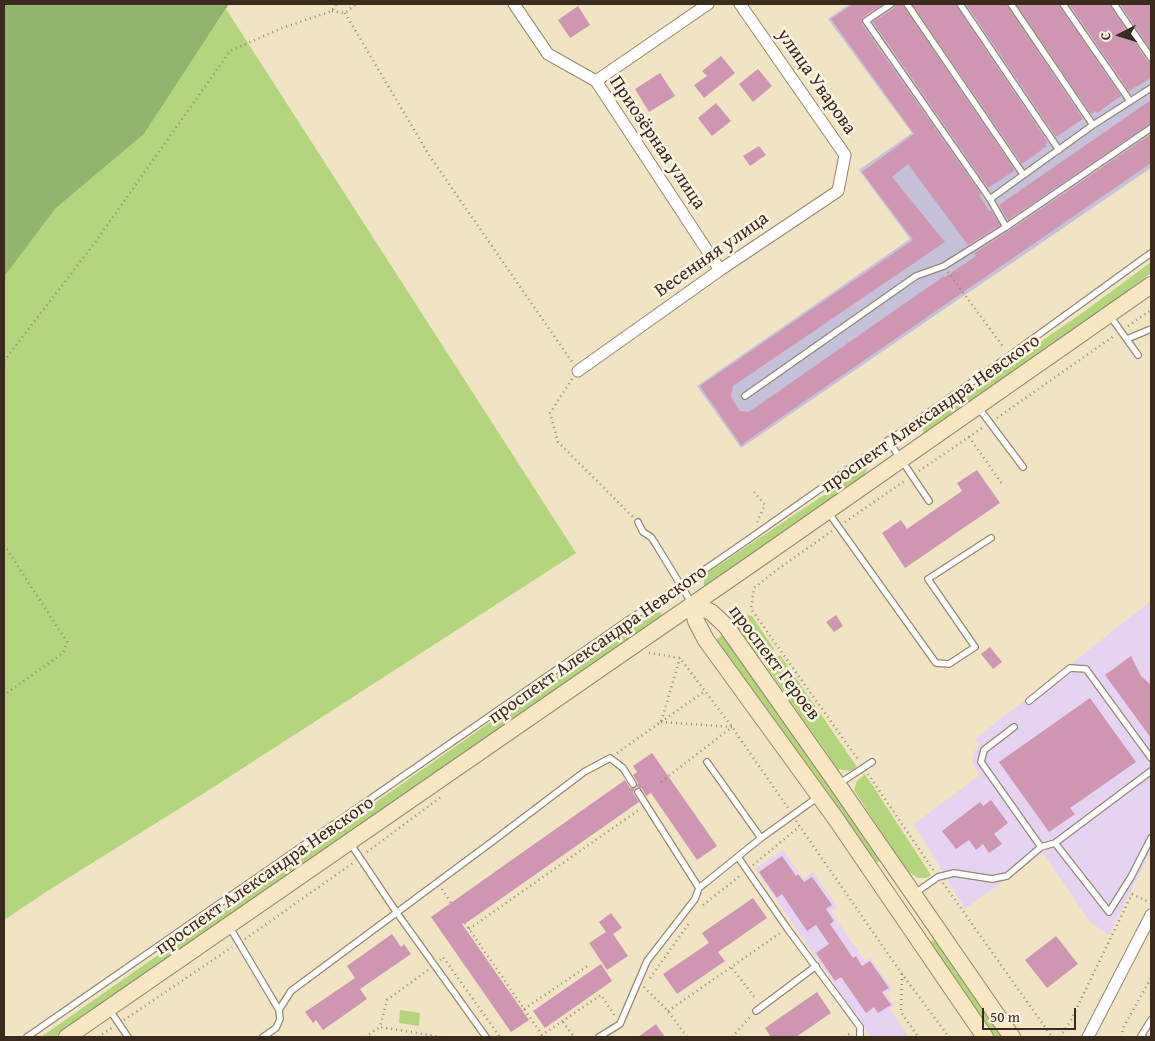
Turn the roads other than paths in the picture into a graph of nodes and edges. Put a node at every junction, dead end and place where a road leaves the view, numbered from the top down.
1 (514, 4) edge
2 (708, 4) edge
3 (740, 4) edge
4 (891, 4) edge
5 (907, 4) edge
6 (960, 4) edge
7 (1011, 4) edge
8 (1063, 4) edge
9 (1114, 4) edge
10 (1151, 58) edge
11 (596, 81) junction
12 (1151, 88) edge
13 (1130, 101) junction
14 (1093, 125) junction
15 (1151, 128) edge
16 (1059, 150) junction
17 (845, 155) joint
18 (1023, 174) junction
19 (990, 199) junction
20 (1006, 227) junction
21 (1151, 253) edge
22 (720, 270) junction
23 (1151, 285) edge
24 (1109, 315) junction
25 (1151, 329) edge
26 (1127, 339) junction
27 (1138, 355) dead end
28 (578, 371) road end
29 (745, 396) dead end
30 (976, 406) junction
31 (888, 440) junction
32 (901, 459) junction
33 (1023, 468) dead end
34 (929, 501) dead end
35 (827, 510) junction
36 (638, 522) road end
37 (990, 538) dead end
38 (680, 586) junction
39 (692, 604) junction
40 (1029, 701) dead end
41 (1014, 727) dead end
42 (1151, 758) edge
43 (707, 762) dead end
44 (872, 762) dead end
45 (1151, 771) edge
46 (633, 784) dead end
47 (838, 785) junction
48 (638, 792) dead end
49 (819, 796) junction
50 (761, 838) junction
51 (1151, 838) edge
52 (349, 841) junction
53 (1055, 843) junction
54 (1041, 847) junction
55 (738, 857) junction
56 (699, 888) junction
57 (913, 894) junction
58 (397, 913) junction
59 (1151, 916) edge
60 (229, 926) junction
61 (816, 966) junction
62 (109, 1009) junction
63 (759, 1009) road end
64 (279, 1010) junction
65 (1151, 1020) edge
66 (609, 1035) edge
67 (27, 1037) edge
68 (67, 1037) edge
69 (128, 1037) edge
70 (263, 1037) edge
71 (486, 1037) edge
72 (599, 1037) edge
73 (860, 1037) edge
74 (984, 1037) edge
75 (1012, 1037) edge
76 (1088, 1037) edge
77 (1143, 1037) edge

1 - 11 street, Приозёрная улица
2 - 11 street
3 - 17 street, улица Уварова
4 - 19 lane
5 - 18 lane
6 - 16 lane
7 - 14 lane
8 - 13 lane
9 - 10 lane
11 - 22 street, Приозёрная улица
12 - 13 lane
13 - 14 lane
14 - 16 lane
15 - 20 lane
16 - 18 lane
17 - 22 street, Весенняя улица
18 - 19 lane
19 - 20 lane
20 - 29 lane
21 - 31 lane
22 - 28 street, Весенняя улица
23 - 24 main road, проспект Александра Невского
24 - 26 lane
24 - 30 main road, проспект Александра Невского
25 - 26 lane
26 - 27 lane
30 - 32 main road, проспект Александра Невского
30 - 33 lane
31 - 32 lane
31 - 38 lane
32 - 34 lane
32 - 35 main road, проспект Александра Невского
35 - 37 lane
35 - 39 main road, проспект Александра Невского
36 - 38 lane
38 - 39 lane
38 - 67 lane
39 - 47 main road, проспект Героев
39 - 49 main road, проспект Героев
39 - 52 main road, проспект Александра Невского
40 - 42 lane
41 - 54 lane
43 - 50 lane
44 - 47 lane
45 - 53 lane
46 - 58 lane
47 - 57 main road, проспект Героев
48 - 56 lane
49 - 50 lane
49 - 74 main road, проспект Героев
50 - 55 lane
51 - 53 lane
52 - 58 lane
52 - 60 main road, проспект Александра Невского
53 - 54 lane
54 - 57 lane
55 - 56 lane
55 - 61 lane
56 - 66 lane
57 - 75 main road, проспект Героев
58 - 64 lane
58 - 71 lane
59 - 76 street
60 - 62 main road, проспект Александра Невского
60 - 64 lane
61 - 63 lane
61 - 73 lane
62 - 68 main road, проспект Александра Невского
62 - 69 lane
64 - 70 lane
65 - 77 lane
66 - 72 lane

